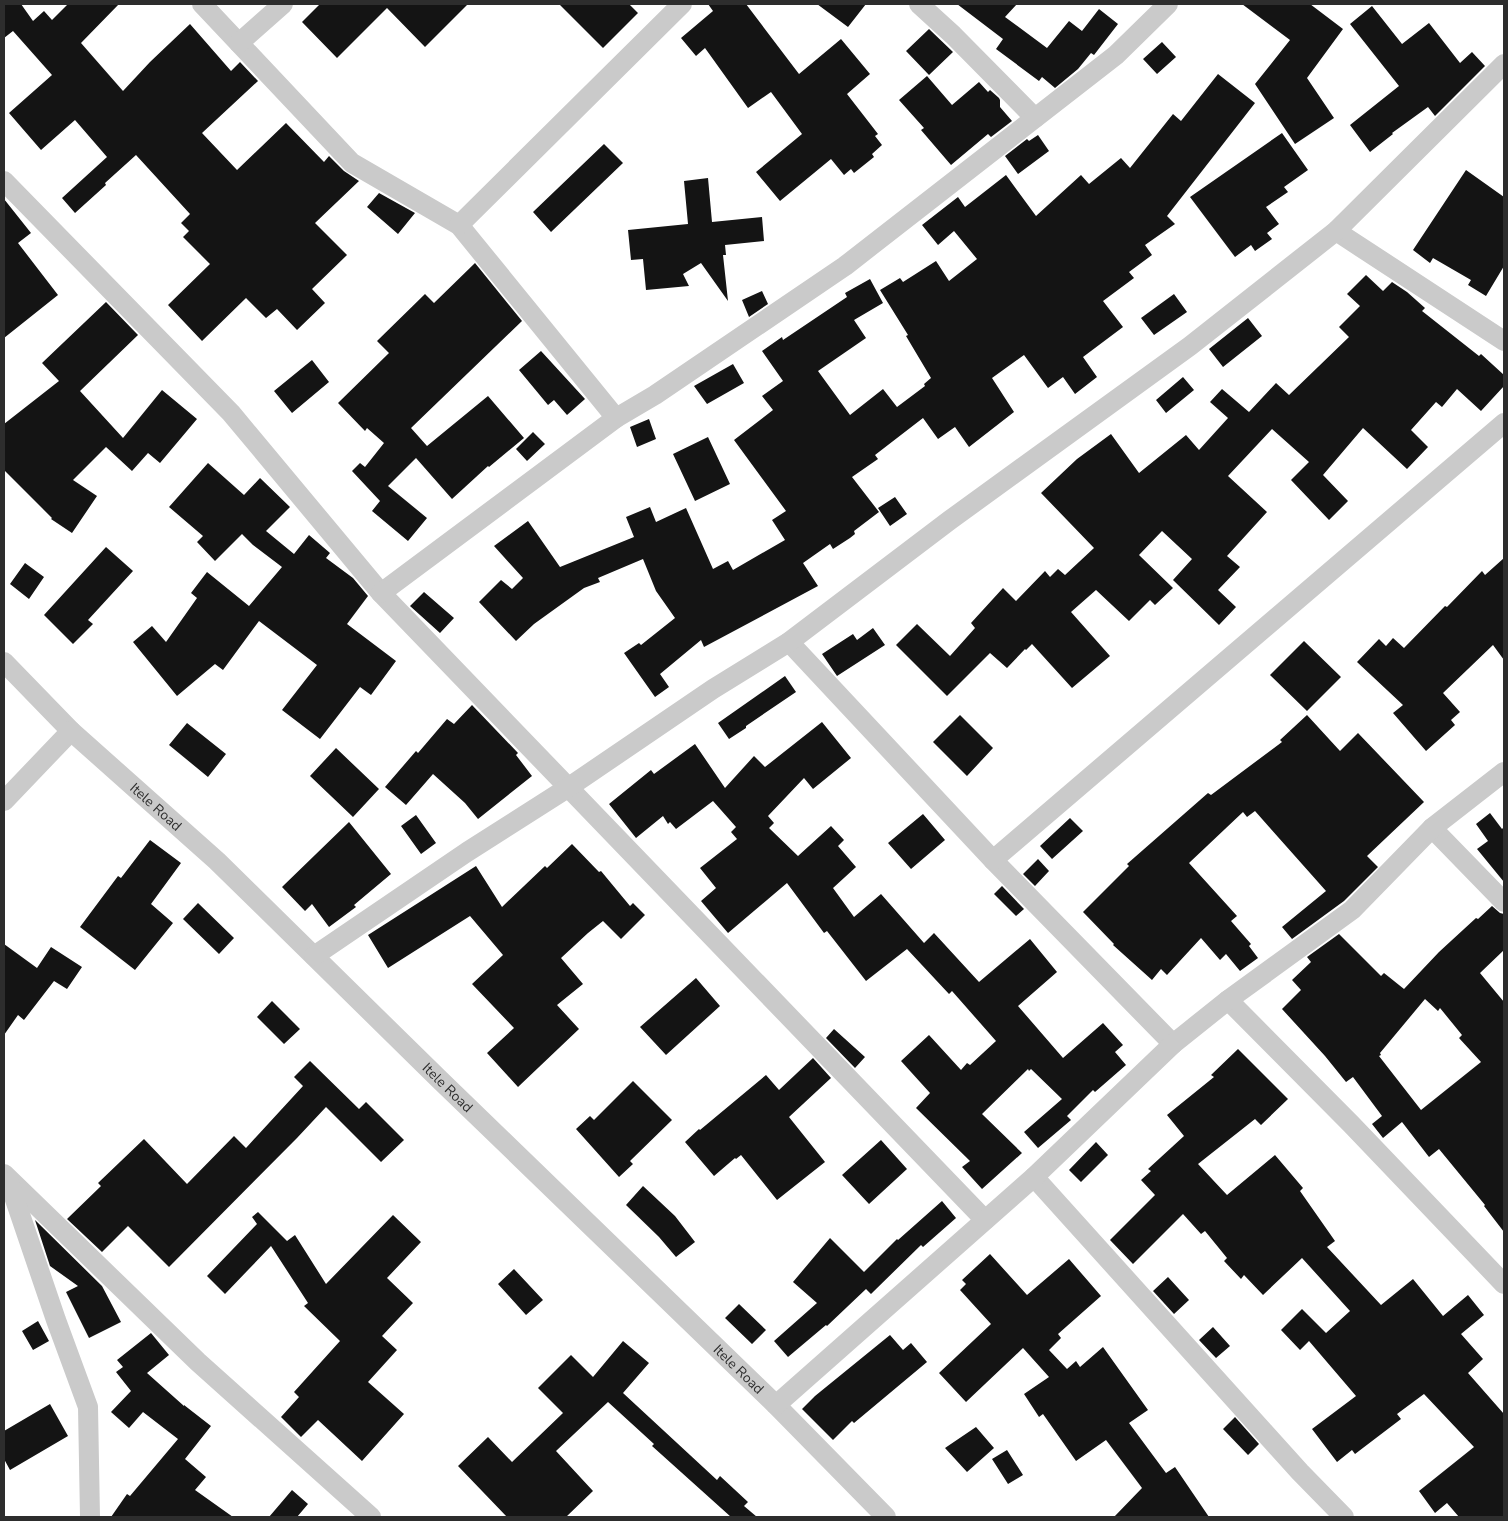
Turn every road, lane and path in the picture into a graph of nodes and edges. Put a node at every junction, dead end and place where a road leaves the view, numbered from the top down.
1 (202, 4) edge
2 (283, 4) edge
3 (682, 4) edge
4 (919, 4) edge
5 (1168, 4) edge
6 (239, 43) junction
7 (1504, 64) edge
8 (1035, 118) junction
9 (4, 182) edge
10 (459, 225) junction
11 (1336, 231) junction
12 (1504, 341) edge
13 (616, 418) junction
14 (1504, 423) edge
15 (380, 593) junction
16 (789, 642) junction
17 (4, 662) edge
18 (71, 731) junction
19 (1504, 772) edge
20 (568, 787) junction
21 (4, 801) edge
22 (1432, 828) junction
23 (993, 860) junction
24 (1504, 902) edge
25 (314, 956) junction
26 (1228, 1000) junction
27 (1173, 1044) junction
28 (6, 1176) edge
29 (1034, 1177) junction
30 (986, 1220) junction
31 (1504, 1284) edge
32 (776, 1405) junction
33 (90, 1517) edge
34 (371, 1517) edge
35 (886, 1517) edge
36 (1344, 1517) edge

1 - 6 street
2 - 6 street
3 - 10 street
4 - 8 street
5 - 8 street
6 - 10 street
7 - 11 street
8 - 13 street
9 - 15 street
10 - 13 street
11 - 12 street
11 - 16 street
13 - 15 street
14 - 23 street
15 - 20 street
16 - 20 street
16 - 23 street
17 - 18 street, Itele Road
18 - 21 street
18 - 25 street, Itele Road
19 - 22 street
20 - 25 street
20 - 30 street
22 - 24 street
22 - 26 street
23 - 27 street
25 - 32 street, Itele Road
26 - 27 street
26 - 31 street
27 - 29 street
28 - 33 street
28 - 34 street
29 - 30 street
29 - 36 street
30 - 32 street
32 - 35 street, Itele Road

